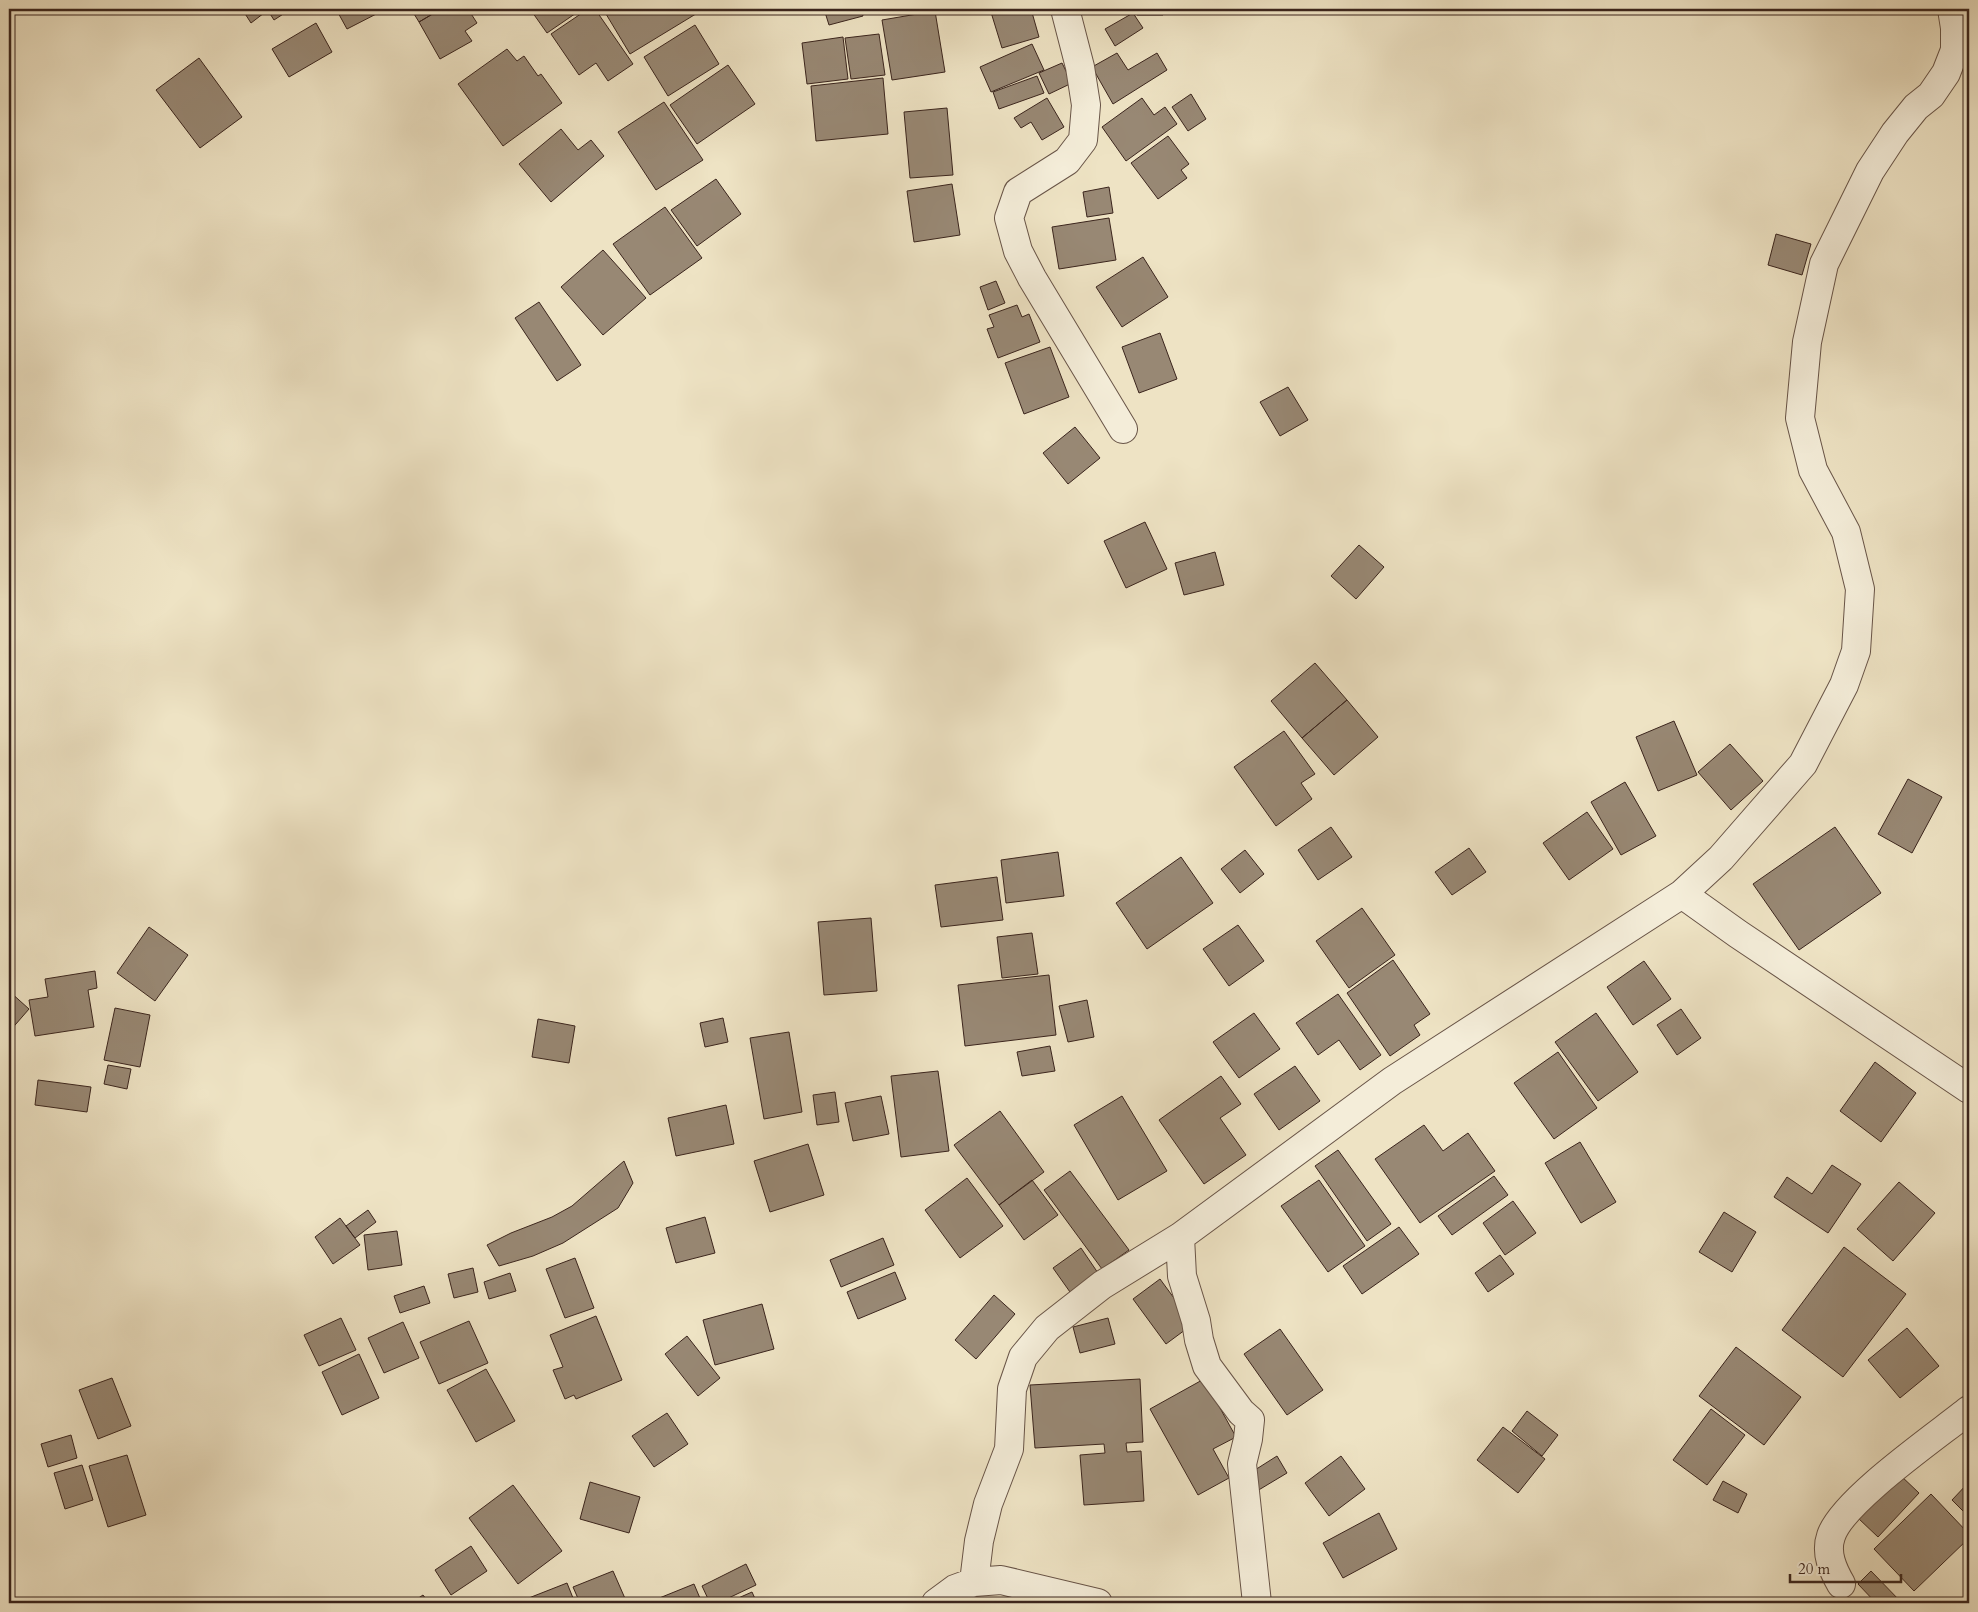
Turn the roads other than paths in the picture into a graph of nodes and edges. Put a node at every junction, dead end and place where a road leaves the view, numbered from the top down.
1 (1065, 9) edge
2 (1952, 9) edge
3 (1123, 428) dead end
4 (1682, 894) junction
5 (1969, 1089) edge
6 (1180, 1237) junction
7 (1969, 1410) edge
8 (974, 1582) junction
9 (1841, 1584) dead end
10 (936, 1603) edge
11 (1098, 1603) edge
12 (1257, 1603) edge

1 - 3 street
2 - 4 street
4 - 5 street
4 - 6 street
6 - 8 street
6 - 12 street
7 - 9 street
8 - 10 street
8 - 11 street

